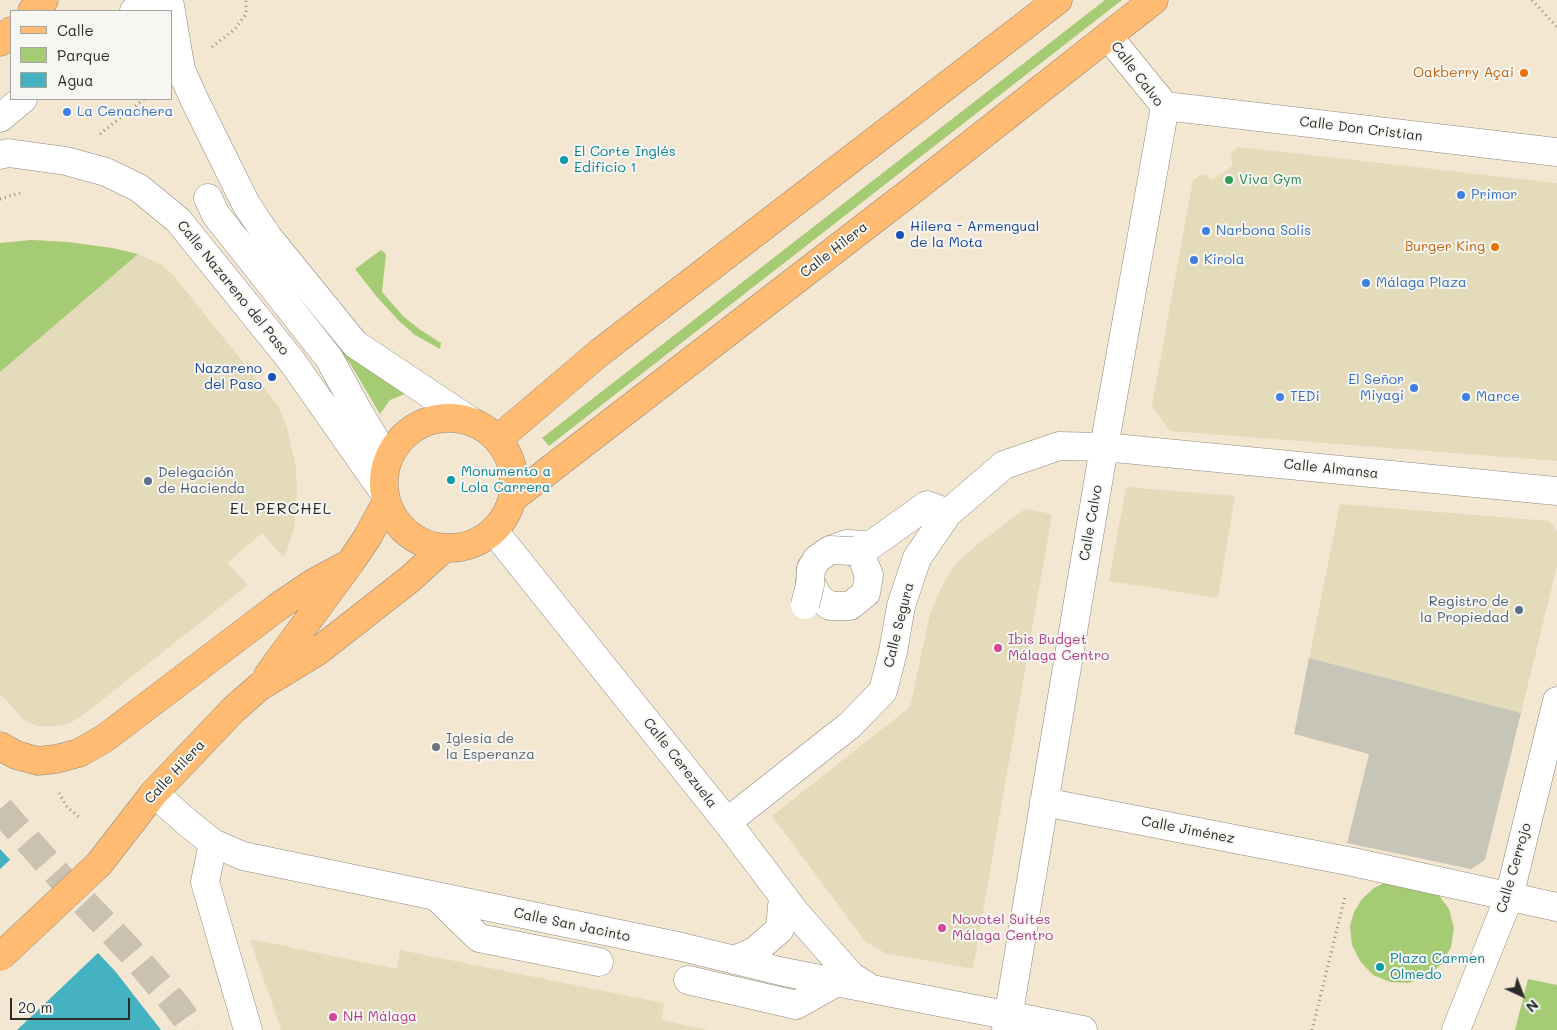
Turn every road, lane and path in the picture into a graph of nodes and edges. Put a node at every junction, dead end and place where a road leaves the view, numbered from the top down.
1 (44, 0) edge
2 (150, 0) edge
3 (1058, 0) edge
4 (1154, 0) edge
5 (1532, 0) edge
6 (33, 10) edge
7 (135, 10) edge
8 (172, 18) edge
9 (1557, 27) edge
10 (10, 32) edge
11 (1108, 36) junction
12 (0, 42) edge
13 (22, 100) edge
14 (1165, 106) junction
15 (0, 118) edge
16 (1557, 152) edge
17 (0, 155) edge
18 (208, 198) dead end
19 (469, 420) junction
20 (498, 439) junction
21 (1104, 447) junction
22 (388, 459) junction
23 (1557, 491) edge
24 (384, 497) junction
25 (513, 498) junction
26 (948, 513) junction
27 (494, 531) junction
28 (443, 549) junction
29 (350, 563) junction
30 (805, 605) dead end
31 (259, 687) junction
32 (1557, 701) edge
33 (0, 746) edge
34 (154, 793) junction
35 (1044, 802) junction
36 (68, 807) dead end
37 (79, 817) dead end
38 (727, 822) junction
39 (213, 843) junction
40 (1343, 860) junction
41 (783, 896) junction
42 (437, 897) junction
43 (1509, 897) junction
44 (1557, 907) edge
45 (0, 957) edge
46 (734, 960) junction
47 (599, 962) dead end
48 (688, 980) dead end
49 (837, 982) junction
50 (871, 988) junction
51 (1008, 1023) edge
52 (248, 1030) edge
53 (1083, 1030) edge
54 (1312, 1030) edge
55 (1456, 1030) edge

1 - 6 main road
2 - 7 street
3 - 20 main road
4 - 11 main road, Calle Hilera
5 - 9 path
8 - 19 street
10 - 12 main road
11 - 14 street, Calle Calvo
11 - 25 main road, Calle Hilera
13 - 15 street
14 - 16 street, Calle Don Cristian
14 - 21 street, Calle Calvo
17 - 24 street, Calle Nazareno del Paso
18 - 22 street
19 - 20 main road
19 - 22 main road
20 - 25 main road
21 - 23 street, Calle Almansa
21 - 26 street, Calle Segura
21 - 35 street, Calle Calvo
22 - 24 main road
24 - 28 main road
24 - 29 main road, Calle Hilera
25 - 27 main road
26 - 30 street, bridge
26 - 38 street, Calle Segura
27 - 28 main road
27 - 38 street, Calle Cerezuela
28 - 31 main road, Calle Hilera
29 - 31 main road, Calle Hilera
29 - 33 main road
31 - 34 main road, Calle Hilera
32 - 43 street, Calle Cerrojo
34 - 39 street, Calle San Jacinto
34 - 45 main road, Calle Hilera, bridge
35 - 40 street, Calle Jiménez
35 - 51 street, Calle Calvo
36 - 37 path
38 - 41 street, Calle Cerezuela
39 - 42 street, Calle San Jacinto
39 - 52 street
40 - 43 street
40 - 54 path
41 - 46 street
41 - 50 street, Calle Cerezuela
42 - 46 street, Calle San Jacinto
42 - 47 street
43 - 44 street
43 - 55 street, Calle Cerrojo
46 - 49 street, Calle San Jacinto
48 - 49 street
49 - 50 street, Calle San Jacinto
50 - 51 street, Calle San Jacinto
51 - 53 street, Calle San Jacinto

